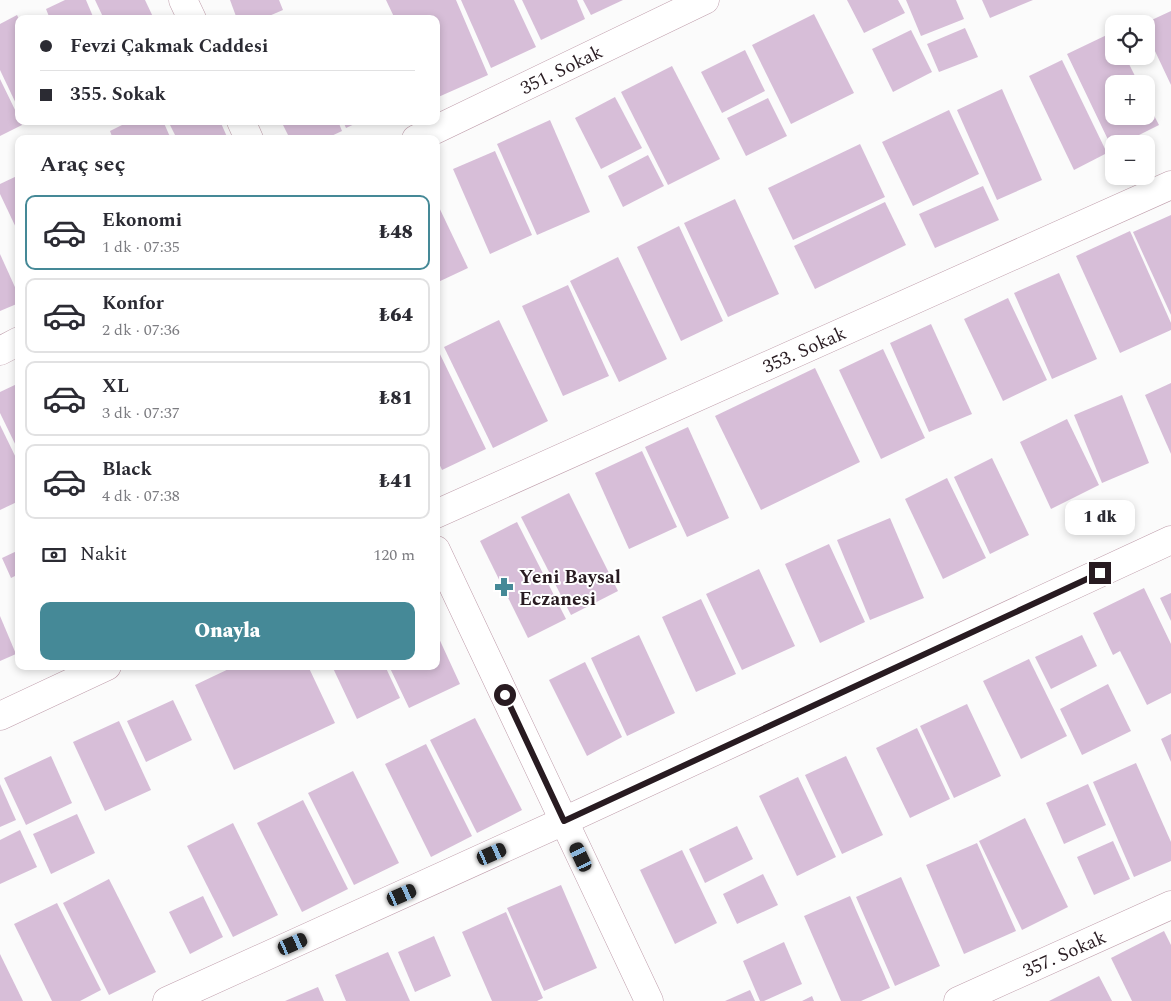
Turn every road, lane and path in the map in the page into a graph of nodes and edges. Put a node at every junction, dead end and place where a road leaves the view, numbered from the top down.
1 (183, 0) edge
2 (706, 0) edge
3 (190, 15) edge
4 (424, 135) edge
5 (1171, 185) edge
6 (15, 343) edge
7 (0, 351) edge
8 (440, 512) edge
9 (1171, 540) edge
10 (440, 558) edge
11 (98, 670) edge
12 (0, 716) edge
13 (564, 821) junction
14 (1171, 905) edge
15 (167, 1001) edge
16 (649, 1001) edge
17 (958, 1001) edge

1 - 3 street
2 - 4 street, 351. Sokak
5 - 8 street, 353. Sokak
6 - 7 street
9 - 13 street
10 - 13 street
11 - 12 street
13 - 15 street
13 - 16 street
14 - 17 street, 357. Sokak

